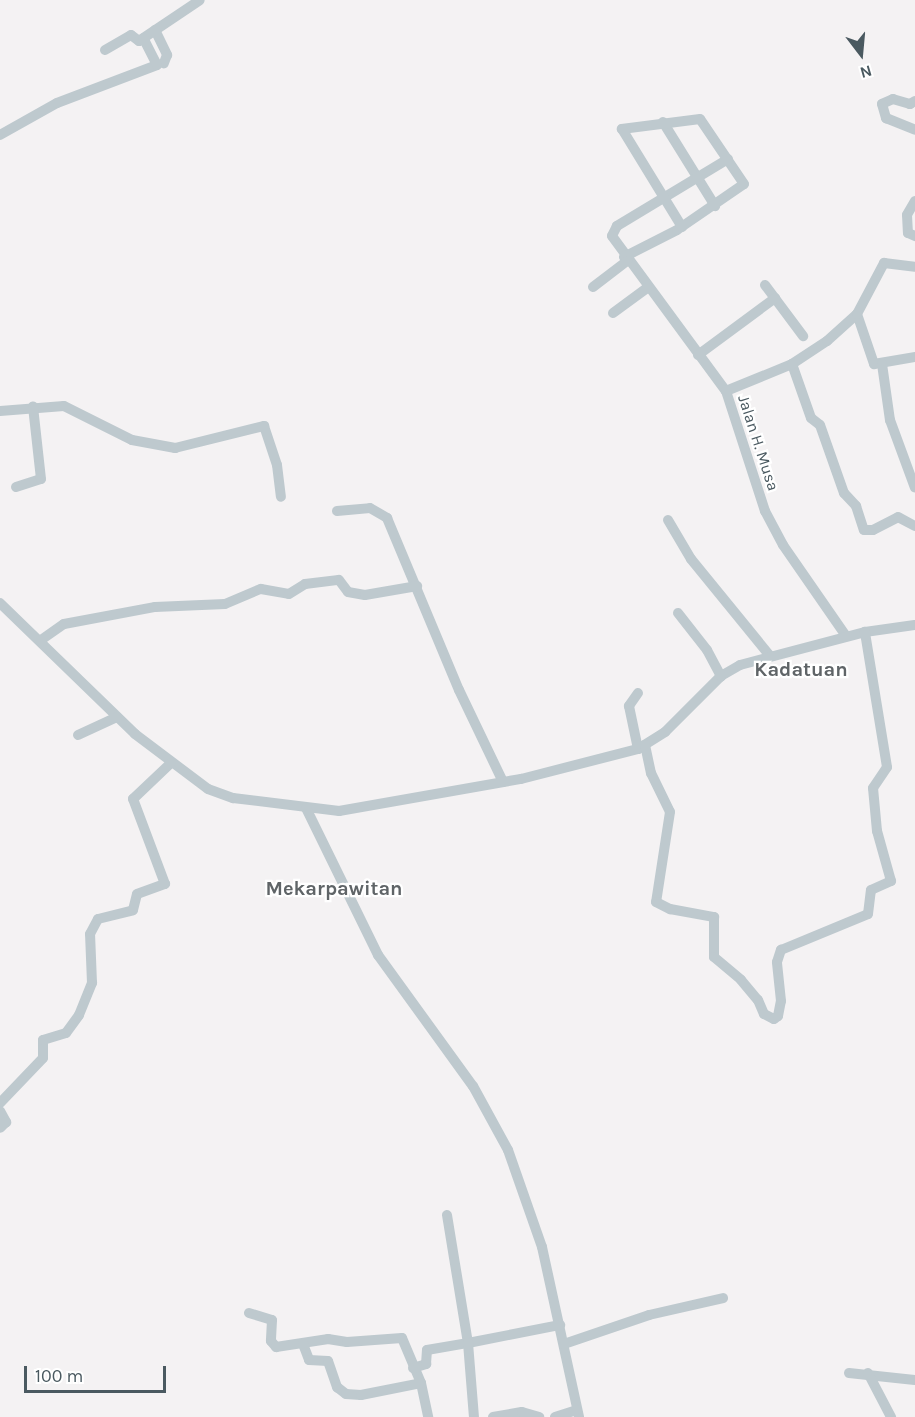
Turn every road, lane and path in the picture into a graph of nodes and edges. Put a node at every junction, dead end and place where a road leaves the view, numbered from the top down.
1 (200, 0) edge
2 (155, 30) junction
3 (143, 38) junction
4 (105, 50) dead end
5 (164, 63) dead end
6 (915, 101) edge
7 (663, 123) junction
8 (915, 130) edge
9 (0, 135) edge
10 (728, 159) junction
11 (698, 178) junction
12 (664, 197) junction
13 (915, 201) edge
14 (715, 206) junction
15 (682, 226) junction
16 (915, 237) edge
17 (626, 259) junction
18 (915, 267) edge
19 (765, 285) dead end
20 (593, 287) dead end
21 (647, 288) junction
22 (776, 298) junction
23 (613, 313) dead end
24 (857, 314) junction
25 (803, 336) dead end
26 (698, 355) junction
27 (915, 357) edge
28 (792, 364) junction
29 (882, 364) junction
30 (726, 391) junction
31 (33, 406) junction
32 (0, 411) edge
33 (16, 487) dead end
34 (915, 488) edge
35 (281, 497) dead end
36 (337, 511) dead end
37 (668, 519) dead end
38 (915, 526) edge
39 (417, 586) junction
40 (0, 603) edge
41 (678, 613) dead end
42 (915, 626) edge
43 (865, 632) junction
44 (846, 636) junction
45 (41, 640) junction
46 (770, 656) junction
47 (721, 676) junction
48 (638, 693) dead end
49 (117, 717) junction
50 (78, 735) dead end
51 (642, 747) junction
52 (171, 763) junction
53 (503, 782) junction
54 (306, 808) junction
55 (0, 1103) edge
56 (0, 1111) edge
57 (0, 1128) edge
58 (447, 1215) dead end
59 (723, 1298) dead end
60 (249, 1313) dead end
61 (560, 1325) junction
62 (468, 1342) junction
63 (303, 1344) junction
64 (564, 1344) junction
65 (414, 1368) junction
66 (849, 1373) dead end
67 (868, 1373) junction
68 (915, 1380) edge
69 (421, 1383) junction
70 (578, 1414) edge
71 (428, 1417) edge
72 (474, 1417) edge
73 (493, 1417) edge
74 (539, 1417) edge
75 (555, 1417) edge
76 (891, 1417) edge

1 - 2 street
2 - 3 street
2 - 5 street
3 - 4 street
3 - 9 street
6 - 8 street
7 - 10 street
7 - 11 street
7 - 12 street
10 - 11 street
10 - 14 street
11 - 12 street
11 - 14 street
12 - 15 street
12 - 17 street, Jalan H. Musa
13 - 16 street
14 - 15 street
15 - 17 street
17 - 20 street
17 - 21 street, Jalan H. Musa
18 - 24 street
19 - 22 street
21 - 23 street
21 - 26 street, Jalan H. Musa
22 - 25 street
22 - 26 street
24 - 28 street
24 - 29 street
26 - 30 street, Jalan H. Musa
27 - 29 street
28 - 30 street
28 - 38 street
29 - 34 street
30 - 44 street, Jalan H. Musa
31 - 32 street
31 - 33 street
31 - 35 street
36 - 39 street
37 - 46 street
39 - 45 street
39 - 53 street
40 - 45 street
41 - 47 street
42 - 43 street
43 - 44 street
43 - 51 street
44 - 46 street
45 - 49 street
46 - 47 street
47 - 51 street
48 - 51 street
49 - 50 street
49 - 52 street
51 - 53 street
52 - 54 street
52 - 55 street
53 - 54 street
54 - 61 street
56 - 57 street
58 - 62 street
59 - 64 street
60 - 63 street
61 - 62 street
61 - 64 street
62 - 65 street
62 - 72 street
63 - 65 street
63 - 69 street
64 - 70 street
65 - 69 street
66 - 67 street
67 - 68 street
67 - 76 street
69 - 71 street
70 - 75 street
73 - 74 street

